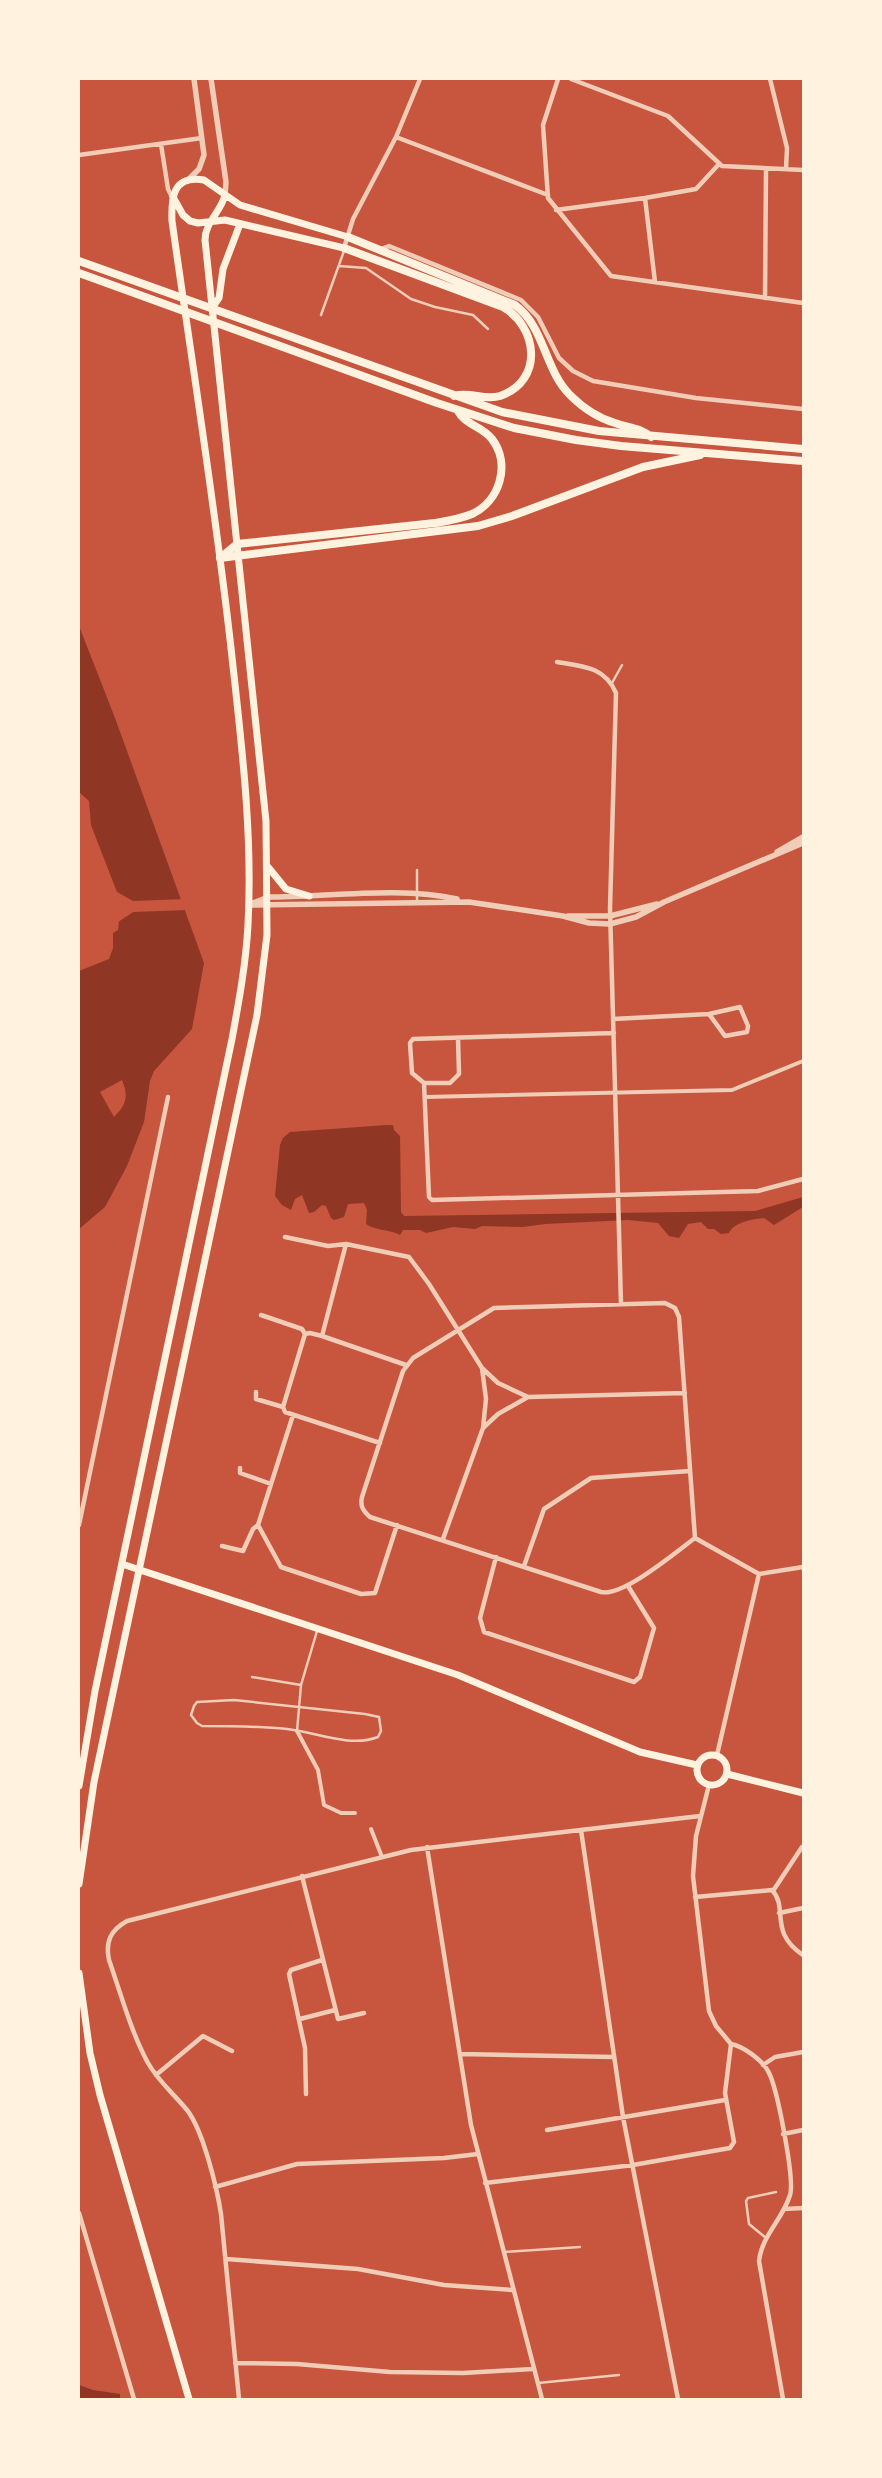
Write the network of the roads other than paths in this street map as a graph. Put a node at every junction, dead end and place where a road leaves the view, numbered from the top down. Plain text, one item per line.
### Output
1 (194, 79) edge
2 (211, 79) edge
3 (420, 79) edge
4 (558, 79) edge
5 (571, 79) edge
6 (770, 79) edge
7 (396, 137) junction
8 (202, 138) junction
9 (161, 144) junction
10 (79, 156) edge
11 (719, 164) junction
12 (766, 169) junction
13 (786, 169) junction
14 (803, 170) edge
15 (187, 180) junction
16 (225, 195) junction
17 (548, 195) junction
18 (172, 197) junction
19 (645, 198) junction
20 (556, 210) junction
21 (212, 220) junction
22 (240, 224) junction
23 (348, 237) junction
24 (344, 248) junction
25 (379, 250) junction
26 (79, 261) edge
27 (339, 266) junction
28 (79, 273) edge
29 (656, 282) junction
30 (765, 298) junction
31 (803, 303) edge
32 (212, 308) junction
33 (321, 315) dead end
34 (488, 329) dead end
35 (454, 396) junction
36 (803, 409) edge
37 (458, 410) junction
38 (651, 437) junction
39 (803, 449) edge
40 (703, 454) junction
41 (803, 461) edge
42 (237, 544) junction
43 (238, 556) junction
44 (220, 558) junction
45 (557, 662) dead end
46 (622, 665) dead end
47 (612, 683) junction
48 (803, 837) edge
49 (803, 843) edge
50 (769, 857) junction
51 (268, 867) junction
52 (417, 870) dead end
53 (309, 896) junction
54 (417, 898) junction
55 (268, 901) junction
56 (664, 902) junction
57 (249, 905) junction
58 (563, 916) junction
59 (610, 916) junction
60 (610, 924) junction
61 (709, 1014) junction
62 (614, 1019) junction
63 (614, 1033) junction
64 (458, 1038) junction
65 (803, 1061) edge
66 (424, 1084) junction
67 (616, 1092) junction
68 (168, 1097) dead end
69 (425, 1097) junction
70 (803, 1179) edge
71 (619, 1196) junction
72 (285, 1237) dead end
73 (346, 1244) junction
74 (621, 1304) junction
75 (261, 1315) dead end
76 (459, 1329) junction
77 (305, 1334) junction
78 (322, 1336) junction
79 (406, 1365) junction
80 (482, 1368) junction
81 (256, 1392) dead end
82 (685, 1392) junction
83 (528, 1397) junction
84 (283, 1408) junction
85 (293, 1415) junction
86 (483, 1428) junction
87 (380, 1443) junction
88 (240, 1468) dead end
89 (690, 1471) junction
90 (271, 1484) junction
91 (79, 1525) edge
92 (258, 1525) junction
93 (396, 1525) junction
94 (696, 1538) junction
95 (443, 1539) junction
96 (222, 1546) dead end
97 (496, 1557) junction
98 (122, 1564) junction
99 (524, 1566) junction
100 (803, 1567) edge
101 (139, 1569) junction
102 (759, 1574) junction
103 (628, 1586) junction
104 (318, 1627) junction
105 (252, 1676) dead end
106 (301, 1685) junction
107 (298, 1706) junction
108 (296, 1732) junction
109 (716, 1755) junction
110 (697, 1764) junction
111 (727, 1774) junction
112 (709, 1785) junction
113 (79, 1786) edge
114 (803, 1793) edge
115 (355, 1813) dead end
116 (700, 1816) junction
117 (371, 1829) dead end
118 (581, 1830) junction
119 (428, 1847) junction
120 (802, 1847) edge
121 (382, 1857) junction
122 (302, 1876) junction
123 (79, 1884) edge
124 (773, 1891) junction
125 (694, 1897) junction
126 (803, 1908) edge
127 (779, 1913) junction
128 (803, 1955) edge
129 (322, 1960) junction
130 (79, 1973) edge
131 (335, 2010) junction
132 (364, 2013) dead end
133 (300, 2020) junction
134 (731, 2044) junction
135 (232, 2051) dead end
136 (803, 2052) edge
137 (461, 2054) junction
138 (614, 2057) junction
139 (763, 2065) junction
140 (156, 2075) junction
141 (306, 2094) dead end
142 (726, 2100) junction
143 (623, 2118) junction
144 (547, 2130) dead end
145 (803, 2130) edge
146 (783, 2134) junction
147 (478, 2154) junction
148 (633, 2166) junction
149 (485, 2182) junction
150 (216, 2186) junction
151 (776, 2192) dead end
152 (803, 2208) edge
153 (784, 2209) junction
154 (79, 2213) edge
155 (766, 2238) junction
156 (580, 2247) dead end
157 (503, 2252) junction
158 (226, 2259) junction
159 (512, 2290) junction
160 (235, 2363) junction
161 (532, 2368) junction
162 (619, 2375) dead end
163 (536, 2384) junction
164 (134, 2399) edge
165 (189, 2399) edge
166 (239, 2399) edge
167 (542, 2399) edge
168 (678, 2399) edge
169 (783, 2399) edge

1 - 8 street
2 - 16 street
3 - 7 street
4 - 17 street
5 - 11 street
6 - 13 street
7 - 17 street
7 - 23 street
8 - 9 street
8 - 15 street
9 - 10 street
9 - 18 street
11 - 12 street
11 - 19 street
12 - 13 street
12 - 30 street
13 - 14 street
15 - 16 main road
15 - 18 main road
16 - 21 main road
16 - 23 main road
17 - 20 street
18 - 21 main road
18 - 44 main road
19 - 20 street
19 - 29 street
20 - 29 street
21 - 22 main road
21 - 32 main road
22 - 24 main road
22 - 32 main road
23 - 24 street
23 - 25 main road
24 - 27 lane
24 - 35 main road
25 - 36 street
25 - 38 main road
26 - 35 main road
27 - 33 lane
27 - 34 lane
28 - 37 main road
29 - 30 street
30 - 31 street
32 - 42 main road
35 - 38 main road
37 - 40 main road
37 - 42 main road
38 - 39 main road
40 - 41 main road
40 - 43 main road
42 - 43 main road
42 - 44 main road
43 - 44 main road
43 - 51 main road
44 - 57 main road
45 - 47 street
46 - 47 lane
47 - 59 street
48 - 50 street
49 - 50 street
50 - 56 street
51 - 53 main road
51 - 55 main road
52 - 54 lane
53 - 54 street
53 - 55 street
54 - 55 street
54 - 58 street
55 - 57 street
55 - 101 main road
56 - 59 street
56 - 60 street
57 - 98 main road
58 - 59 street
58 - 60 street
59 - 60 street
60 - 62 street
61 - 61 street
61 - 62 street
62 - 63 street
63 - 64 street
63 - 67 street
64 - 66 street
64 - 66 street
65 - 67 street
66 - 69 street
67 - 69 street
67 - 71 street
68 - 91 street
69 - 71 street
70 - 71 street
71 - 74 street
72 - 73 street
73 - 76 street
73 - 78 street
74 - 76 street
74 - 82 street
75 - 77 street
76 - 79 street
76 - 80 street
77 - 78 street
77 - 84 street
78 - 79 street
79 - 87 street
80 - 83 street
80 - 86 street
81 - 84 street
82 - 83 street
82 - 89 street
83 - 86 street
84 - 85 street
85 - 87 street
85 - 90 street
86 - 95 street
87 - 93 street
88 - 90 street
89 - 94 street
89 - 99 street
90 - 92 street
92 - 93 street
92 - 96 street
93 - 95 street
94 - 102 street
94 - 103 street
95 - 97 street
97 - 99 street
97 - 103 street
98 - 101 main road
98 - 113 main road
99 - 103 street
100 - 102 street
101 - 104 main road
101 - 123 main road
102 - 109 street
104 - 106 lane
104 - 110 main road
105 - 106 lane
106 - 107 lane
107 - 108 lane
107 - 108 lane
107 - 108 lane
108 - 115 street
109 - 110 main road
109 - 111 main road
110 - 112 main road
111 - 112 main road
111 - 114 main road
112 - 116 street
116 - 118 street
116 - 125 street
117 - 121 street
118 - 119 street
118 - 138 street
119 - 121 street
119 - 137 street
120 - 124 street
121 - 122 street
122 - 129 street
122 - 140 street
124 - 125 street
124 - 127 street
125 - 134 street
126 - 127 street
127 - 128 street
129 - 131 street
129 - 133 street
130 - 165 main road
131 - 132 street
131 - 133 street
133 - 141 street
134 - 139 street
134 - 142 street
135 - 140 street
136 - 139 street
137 - 138 street
137 - 147 street
138 - 143 street
139 - 146 street
140 - 150 street
142 - 143 street
142 - 148 street
143 - 144 street
143 - 148 street
145 - 146 street
146 - 153 street
147 - 149 street
147 - 150 street
148 - 149 street
148 - 168 street
149 - 157 street
150 - 158 street
151 - 155 lane
152 - 153 street
153 - 155 street
154 - 164 street
155 - 169 street
156 - 157 lane
157 - 159 street
158 - 159 street
158 - 160 street
159 - 161 street
160 - 161 street
160 - 166 street
161 - 163 street
162 - 163 lane
163 - 167 street

